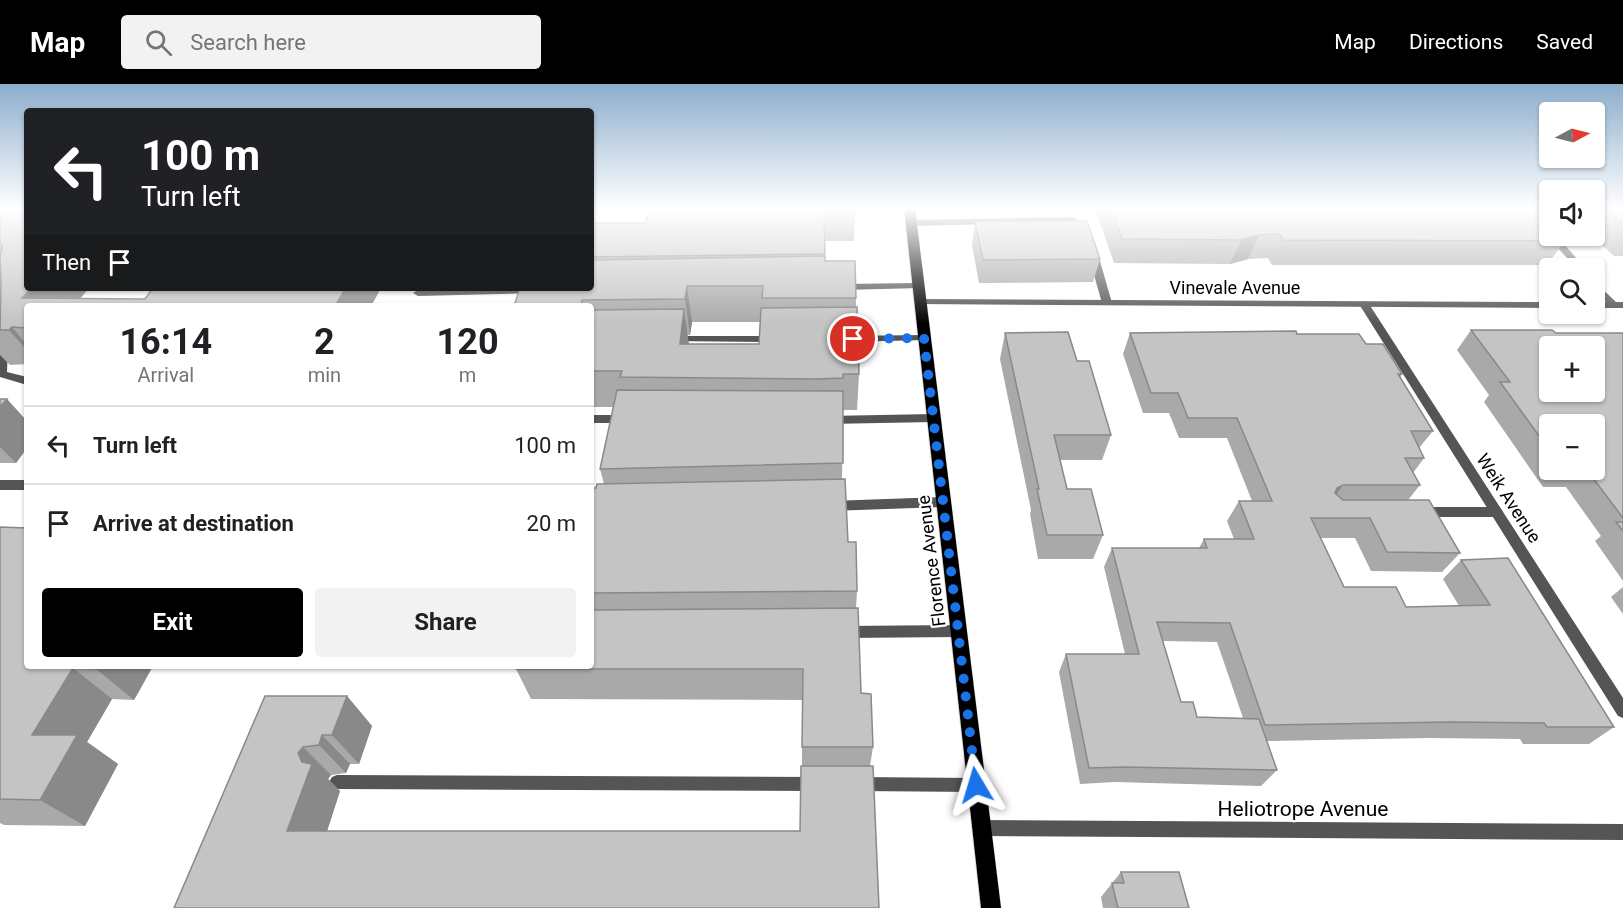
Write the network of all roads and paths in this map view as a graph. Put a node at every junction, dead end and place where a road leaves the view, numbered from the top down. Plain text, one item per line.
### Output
1 (913, 246) edge
2 (1089, 246) edge
3 (1562, 246) edge
4 (1572, 258) edge
5 (835, 288) edge
6 (499, 291) edge
7 (418, 293) dead end
8 (919, 294) junction
9 (1605, 294) edge
10 (1107, 303) junction
11 (1364, 304) junction
12 (1539, 305) edge
13 (1618, 305) edge
14 (924, 338) junction
15 (662, 339) edge
16 (781, 339) edge
17 (829, 339) edge
18 (0, 345) edge
19 (24, 380) edge
20 (594, 418) edge
21 (933, 418) junction
22 (639, 419) edge
23 (816, 421) edge
24 (0, 485) edge
25 (24, 485) edge
26 (943, 502) junction
27 (814, 507) edge
28 (1413, 512) edge
29 (1497, 512) junction
30 (959, 631) junction
31 (824, 632) edge
32 (1623, 711) edge
33 (338, 782) dead end
34 (976, 785) junction
35 (982, 828) junction
36 (1623, 832) edge
37 (991, 908) edge

1 - 8 main road, Florence Avenue
2 - 10 street
3 - 4 street
5 - 8 street, Vinevale Avenue
6 - 7 street
8 - 10 street, Vinevale Avenue
8 - 14 main road, Florence Avenue
9 - 13 street
10 - 11 street, Vinevale Avenue
11 - 12 street, Vinevale Avenue
11 - 29 street, Weik Avenue
14 - 17 street
14 - 21 main road, Florence Avenue
15 - 16 street
18 - 19 street
20 - 22 street
21 - 23 street
21 - 26 main road, Florence Avenue
24 - 25 street
26 - 27 street
26 - 30 main road, Florence Avenue
28 - 29 street
29 - 32 street, Weik Avenue
30 - 31 street
30 - 34 main road, Florence Avenue
33 - 34 street
34 - 35 main road, Florence Avenue
35 - 36 street, Heliotrope Avenue
35 - 37 main road, Florence Avenue

